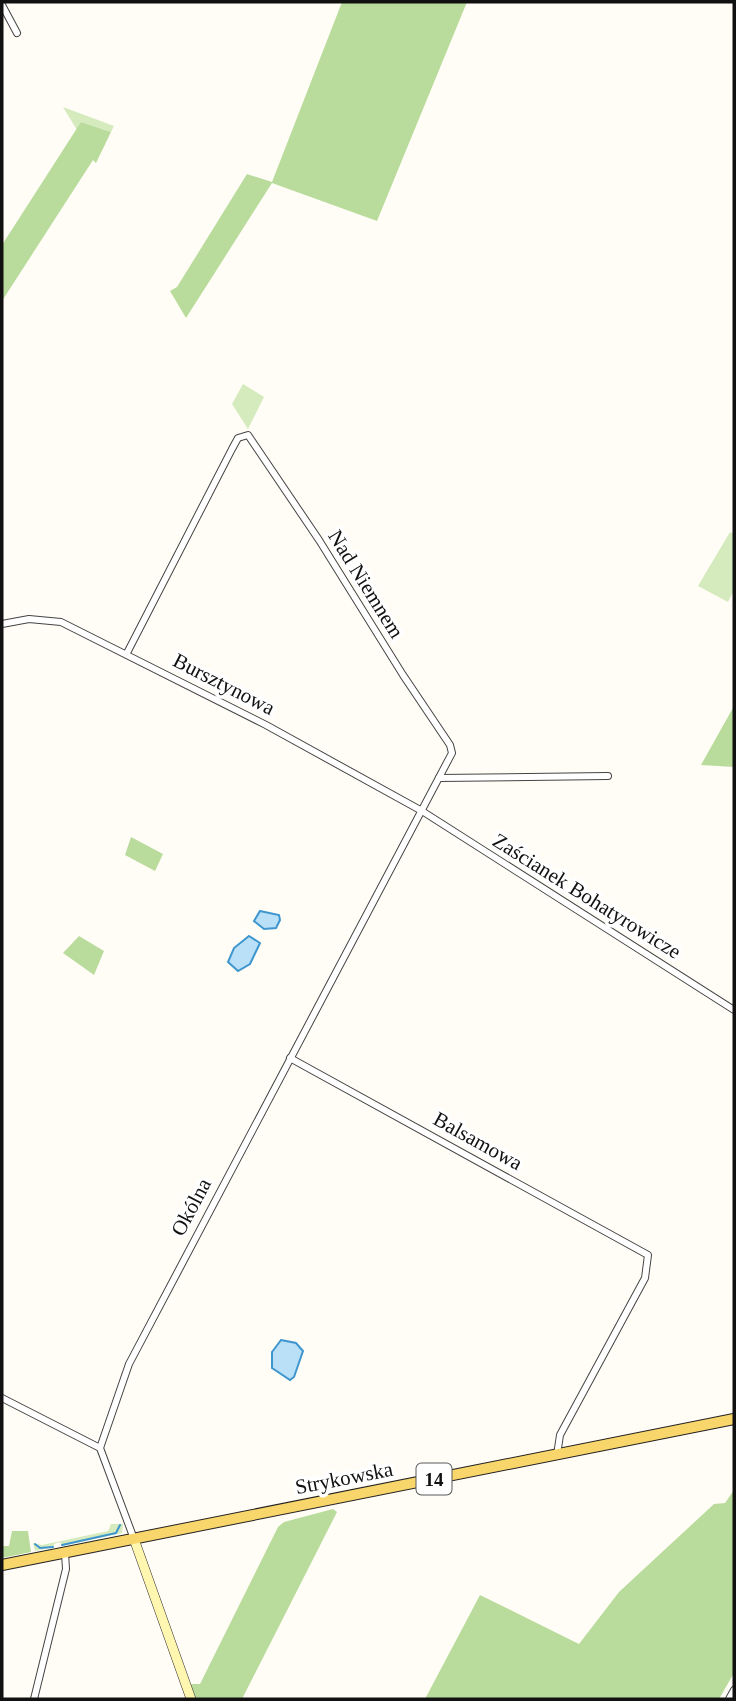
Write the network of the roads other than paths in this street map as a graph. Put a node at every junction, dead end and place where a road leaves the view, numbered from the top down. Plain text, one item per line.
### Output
1 (2, 5) edge
2 (17, 33) dead end
3 (2, 624) edge
4 (127, 653) junction
5 (452, 753) joint
6 (608, 776) dead end
7 (439, 778) junction
8 (422, 810) junction
9 (734, 1010) edge
10 (290, 1058) junction
11 (2, 1398) edge
12 (734, 1419) edge
13 (100, 1447) junction
14 (557, 1455) junction
15 (134, 1539) junction
16 (65, 1553) junction
17 (2, 1565) edge
18 (734, 1690) edge
19 (34, 1699) edge
20 (191, 1699) edge
21 (729, 1699) edge

1 - 2 street
3 - 4 street, Bursztynowa
4 - 5 street, Nad Niemnem
4 - 8 street, Bursztynowa
5 - 7 street, Okólna
6 - 7 street
7 - 8 street, Okólna
8 - 9 street, Zaścianek Bohatyrowicze
8 - 10 street, Okólna
10 - 13 street, Okólna
10 - 14 street, Balsamowa
11 - 13 street
12 - 14 main road, Strykowska / 14
13 - 15 street
14 - 15 main road, Strykowska / 14
15 - 16 main road, Strykowska / 14
15 - 20 street
16 - 17 main road, Strykowska / 14
16 - 19 street
18 - 21 street

